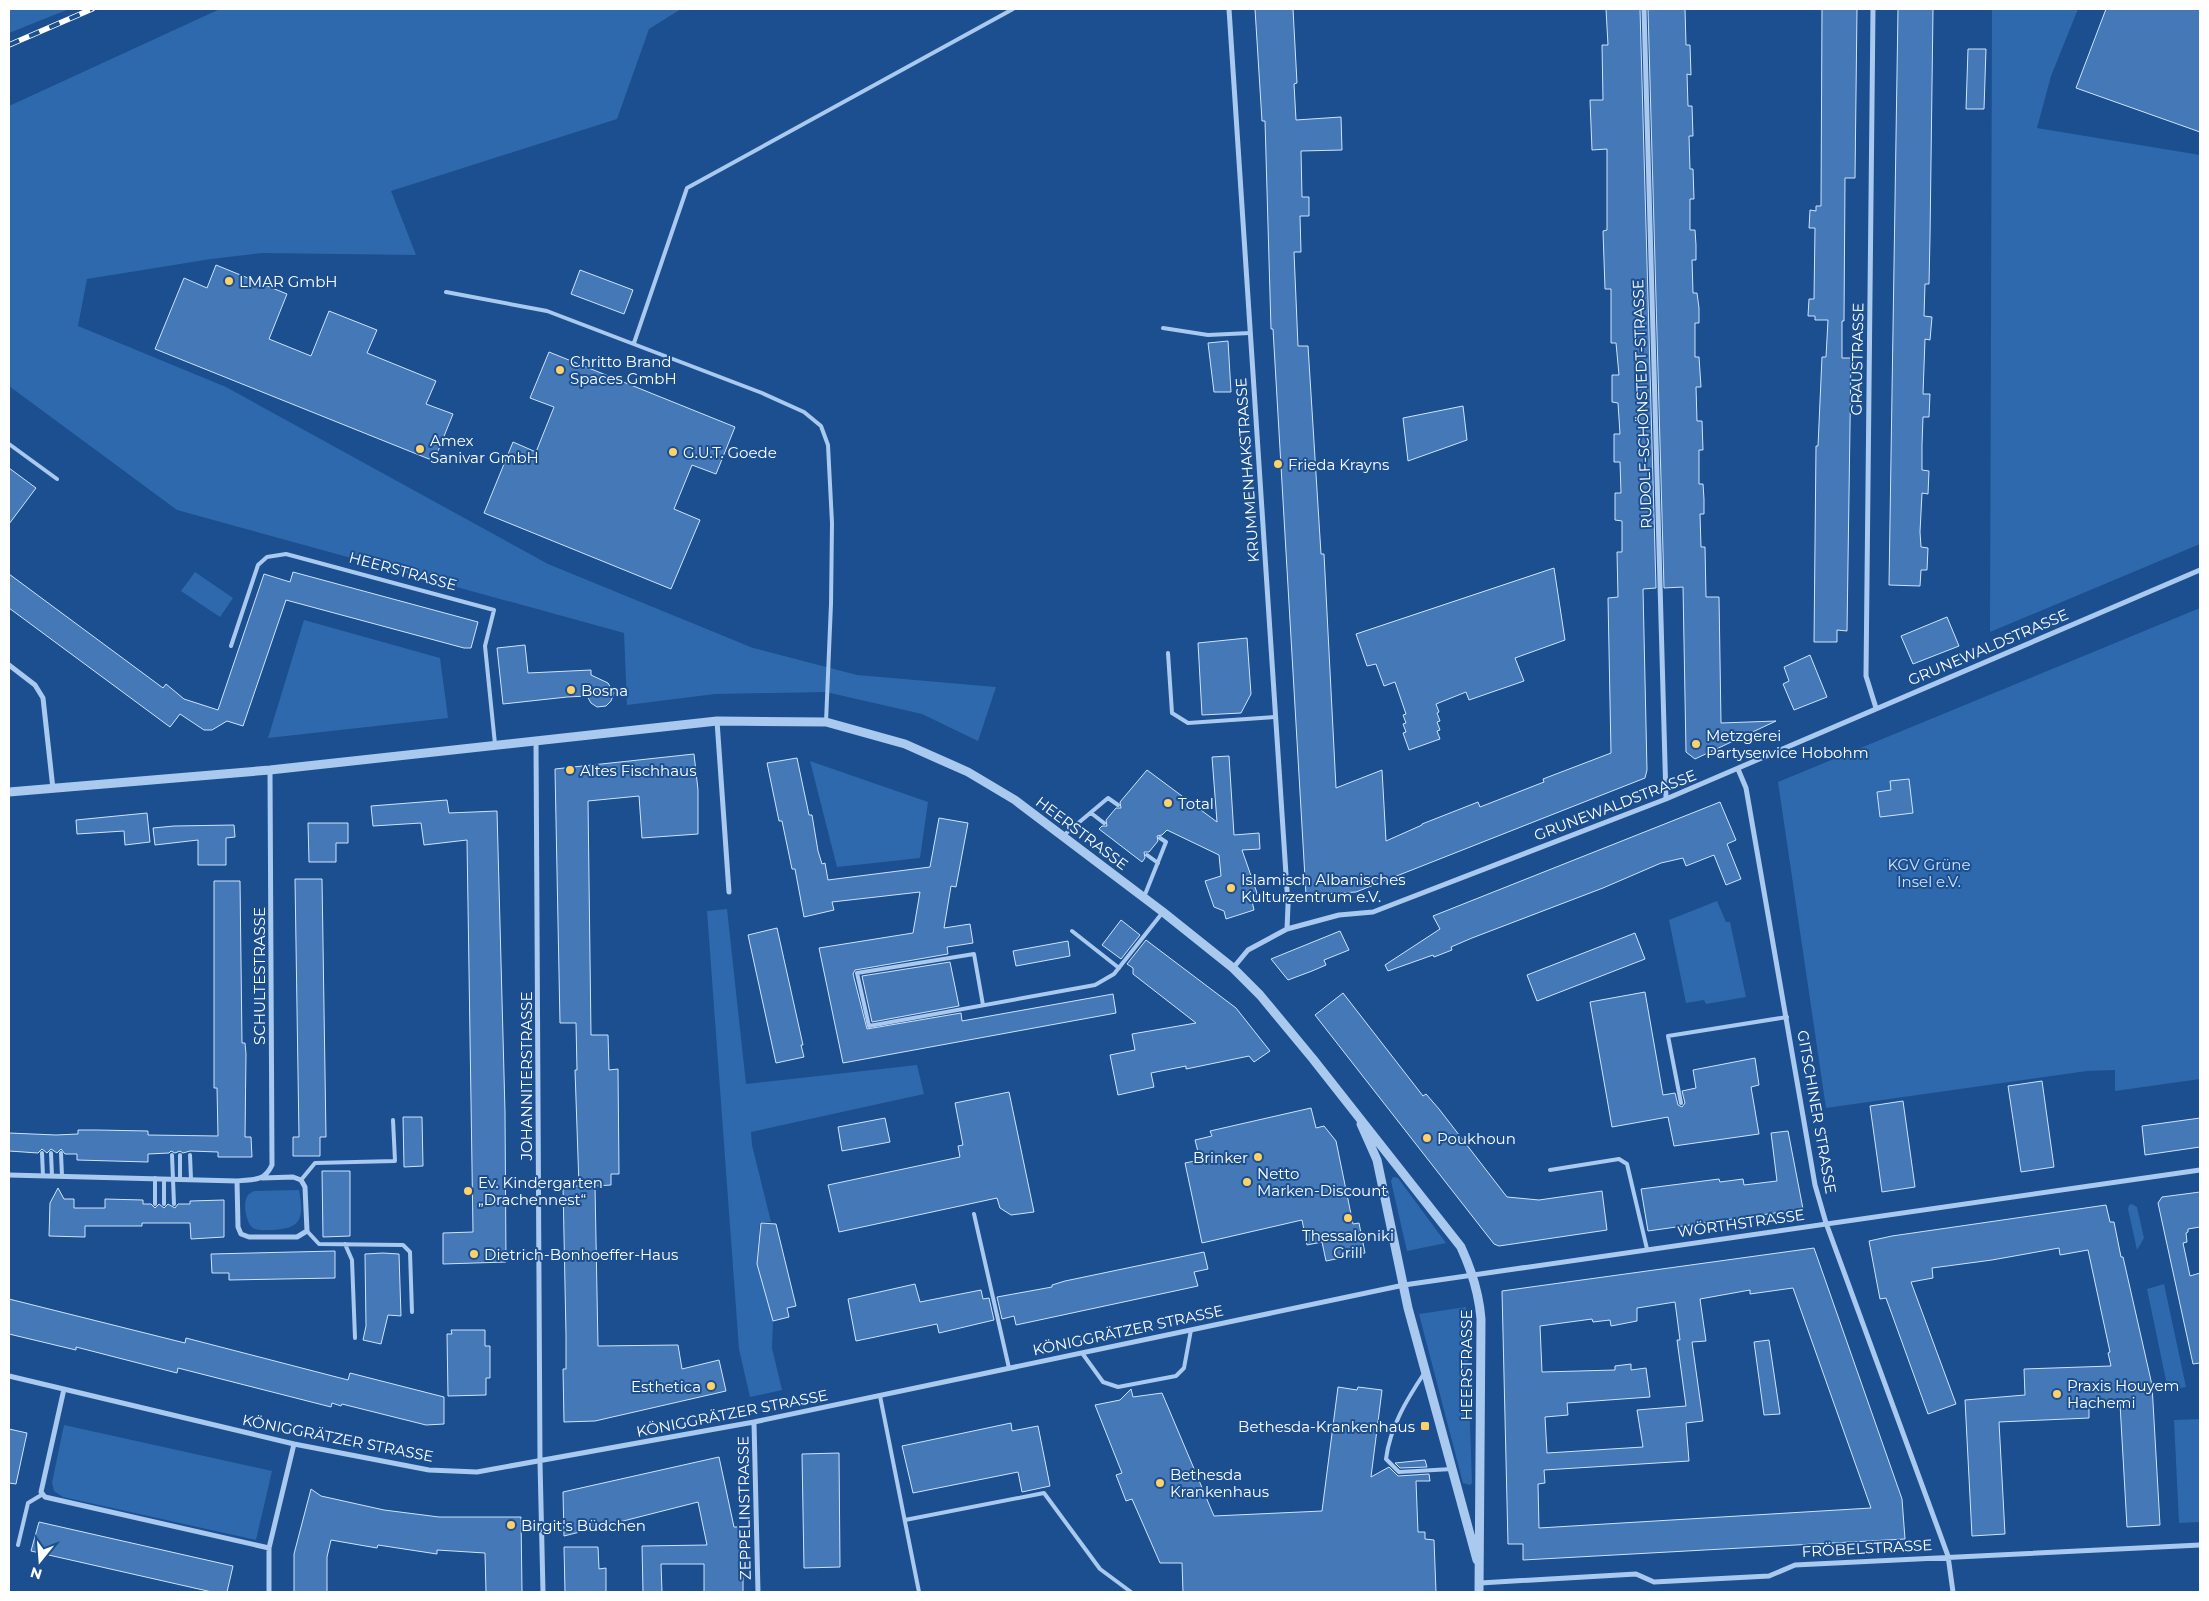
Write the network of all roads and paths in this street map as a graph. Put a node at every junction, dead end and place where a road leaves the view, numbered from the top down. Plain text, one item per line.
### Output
1 (1013, 9) edge
2 (1229, 9) edge
3 (1644, 9) edge
4 (1873, 9) edge
5 (446, 292) dead end
6 (1163, 328) dead end
7 (1250, 333) junction
8 (634, 343) junction
9 (9, 444) edge
10 (57, 479) dead end
11 (2200, 570) edge
12 (231, 646) dead end
13 (1168, 653) dead end
14 (9, 665) edge
15 (1876, 708) junction
16 (1275, 717) junction
17 (717, 721) junction
18 (826, 722) junction
19 (536, 740) junction
20 (495, 744) junction
21 (1738, 769) junction
22 (270, 770) junction
23 (53, 789) junction
24 (9, 792) edge
25 (1666, 799) junction
26 (1118, 805) dead end
27 (1090, 813) junction
28 (1104, 823) dead end
29 (1064, 836) junction
30 (1160, 838) dead end
31 (1147, 855) dead end
32 (1158, 863) junction
33 (729, 892) dead end
34 (1144, 897) junction
35 (1163, 912) junction
36 (1287, 930) junction
37 (1072, 931) dead end
38 (1119, 968) junction
39 (1233, 968) junction
40 (983, 1005) junction
41 (1787, 1017) junction
42 (1681, 1103) dead end
43 (1354, 1110) junction
44 (393, 1120) dead end
45 (42, 1153) dead end
46 (51, 1153) dead end
47 (61, 1154) dead end
48 (172, 1155) dead end
49 (180, 1155) dead end
50 (190, 1155) dead end
51 (1550, 1170) dead end
52 (2200, 1170) edge
53 (9, 1175) edge
54 (43, 1176) junction
55 (52, 1176) junction
56 (62, 1176) junction
57 (155, 1178) junction
58 (262, 1178) junction
59 (164, 1179) junction
60 (177, 1179) junction
61 (191, 1180) junction
62 (301, 1180) junction
63 (237, 1181) junction
64 (155, 1204) dead end
65 (164, 1204) dead end
66 (174, 1204) dead end
67 (974, 1214) dead end
68 (1826, 1223) junction
69 (306, 1231) junction
70 (345, 1244) junction
71 (1646, 1249) junction
72 (1473, 1274) junction
73 (1404, 1285) junction
74 (412, 1312) dead end
75 (1191, 1330) junction
76 (355, 1338) dead end
77 (1082, 1353) junction
78 (1009, 1368) junction
79 (1425, 1372) junction
80 (9, 1376) edge
81 (64, 1389) junction
82 (880, 1396) junction
83 (754, 1422) junction
84 (294, 1444) junction
85 (540, 1462) junction
86 (1452, 1469) junction
87 (43, 1494) junction
88 (905, 1520) junction
89 (2200, 1544) edge
90 (18, 1545) dead end
91 (269, 1548) junction
92 (1948, 1556) junction
93 (1480, 1571) junction
94 (1480, 1588) edge
95 (270, 1592) edge
96 (543, 1592) edge
97 (758, 1592) edge
98 (920, 1592) edge
99 (1131, 1592) edge
100 (1953, 1592) edge

1 - 8 lane
2 - 7 street, KRUMMENHAKSTRASSE
3 - 25 street, RUDOLF-SCHÖNSTEDT-STRASSE
4 - 15 street, GRAUSTRASSE
5 - 8 lane
6 - 7 lane
7 - 16 street, KRUMMENHAKSTRASSE
8 - 18 lane
9 - 10 lane
11 - 15 street, GRUNEWALDSTRASSE
12 - 20 lane, HEERSTRASSE
13 - 16 lane
14 - 23 street
15 - 21 street, GRUNEWALDSTRASSE
16 - 36 street, KRUMMENHAKSTRASSE
17 - 18 street, HEERSTRASSE
17 - 19 street, HEERSTRASSE
17 - 33 street
18 - 29 street, HEERSTRASSE
19 - 20 street, HEERSTRASSE
19 - 85 street, JOHANNITERSTRASSE
20 - 22 street, HEERSTRASSE
21 - 25 street, GRUNEWALDSTRASSE
21 - 41 street, GITSCHINER STRASSE
22 - 23 street, HEERSTRASSE
22 - 58 street, SCHULTESTRASSE
23 - 24 street, HEERSTRASSE
25 - 36 street, GRUNEWALDSTRASSE
26 - 27 lane
27 - 28 lane
27 - 29 lane
29 - 34 street, HEERSTRASSE
30 - 32 lane
31 - 32 lane
32 - 34 lane
34 - 35 street, HEERSTRASSE
35 - 38 lane
35 - 39 street, HEERSTRASSE
36 - 39 street, GRUNEWALDSTRASSE
37 - 38 lane
38 - 40 lane
39 - 43 street, HEERSTRASSE
40 - 40 lane
41 - 42 lane
41 - 68 street, GITSCHINER STRASSE
43 - 72 street, HEERSTRASSE
43 - 73 street, HEERSTRASSE
44 - 62 lane
45 - 54 lane
46 - 55 lane
47 - 56 lane
48 - 60 lane
49 - 60 lane
50 - 61 lane
51 - 71 lane
52 - 68 street, WÖRTHSTRASSE
53 - 54 street
54 - 55 street
55 - 56 street
56 - 57 street
57 - 59 street
57 - 64 lane
58 - 62 street
58 - 63 street
59 - 60 street
59 - 65 lane
60 - 61 street
60 - 66 lane
61 - 63 street
62 - 69 street
63 - 69 street
67 - 78 lane
68 - 71 street, WÖRTHSTRASSE
68 - 92 street, GITSCHINER STRASSE
69 - 70 lane
70 - 74 lane
70 - 76 lane
71 - 72 street, WÖRTHSTRASSE
72 - 73 street, WÖRTHSTRASSE
72 - 93 street, HEERSTRASSE
73 - 75 street, KÖNIGGRÄTZER STRASSE
73 - 79 street, HEERSTRASSE
75 - 77 street, KÖNIGGRÄTZER STRASSE
75 - 77 lane
77 - 78 street, KÖNIGGRÄTZER STRASSE
78 - 82 street, KÖNIGGRÄTZER STRASSE
79 - 86 street, HEERSTRASSE
79 - 86 lane
80 - 81 street, KÖNIGGRÄTZER STRASSE
81 - 84 street, KÖNIGGRÄTZER STRASSE
81 - 87 street
82 - 83 street, KÖNIGGRÄTZER STRASSE
82 - 88 lane
83 - 85 street, KÖNIGGRÄTZER STRASSE
83 - 97 street, ZEPPELINSTRASSE
84 - 85 street, KÖNIGGRÄTZER STRASSE
84 - 91 street
85 - 96 street, JOHANNITERSTRASSE
86 - 93 street, HEERSTRASSE
87 - 90 lane
87 - 91 street
88 - 98 lane
88 - 99 lane
89 - 92 street, FRÖBELSTRASSE
91 - 95 street
92 - 94 street, FRÖBELSTRASSE
92 - 100 street, GITSCHINER STRASSE
93 - 94 street, HEERSTRASSE

